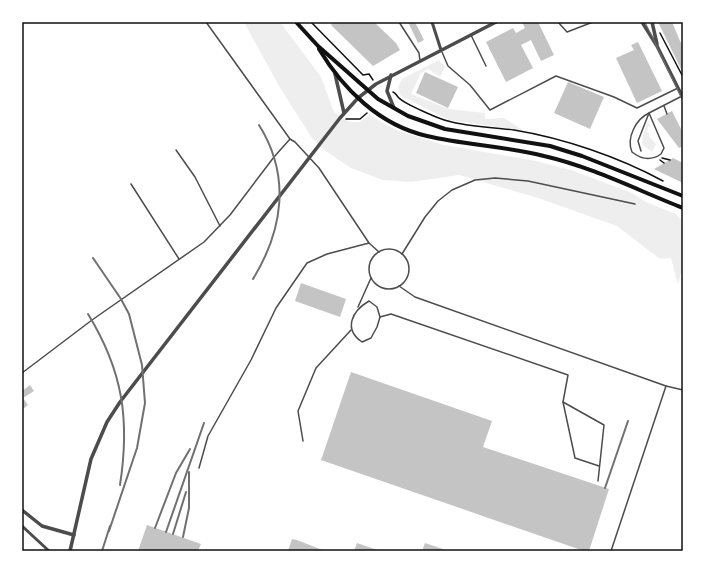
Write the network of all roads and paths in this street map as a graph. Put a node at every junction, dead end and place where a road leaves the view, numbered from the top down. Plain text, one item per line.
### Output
1 (206, 22) edge
2 (296, 22) edge
3 (311, 22) edge
4 (399, 22) edge
5 (432, 22) edge
6 (496, 22) edge
7 (558, 22) edge
8 (593, 22) edge
9 (642, 22) edge
10 (652, 23) edge
11 (471, 35) junction
12 (318, 46) junction
13 (657, 46) junction
14 (441, 50) junction
15 (420, 60) junction
16 (486, 66) dead end
17 (335, 74) junction
18 (391, 75) junction
19 (683, 77) edge
20 (376, 84) junction
21 (678, 88) junction
22 (367, 90) junction
23 (683, 97) edge
24 (358, 98) junction
25 (663, 106) junction
26 (396, 110) junction
27 (344, 113) junction
28 (649, 113) junction
29 (667, 114) dead end
30 (290, 139) junction
31 (176, 150) dead end
32 (641, 151) dead end
33 (131, 184) dead end
34 (683, 196) edge
35 (635, 204) dead end
36 (682, 207) edge
37 (683, 212) edge
38 (220, 226) junction
39 (369, 243) junction
40 (379, 252) junction
41 (402, 254) junction
42 (179, 259) junction
43 (371, 278) junction
44 (399, 286) junction
45 (358, 307) junction
46 (380, 317) junction
47 (351, 330) junction
48 (22, 373) edge
49 (666, 386) junction
50 (683, 390) edge
51 (563, 402) junction
52 (303, 441) dead end
53 (599, 466) junction
54 (199, 468) dead end
55 (598, 482) dead end
56 (22, 510) edge
57 (22, 526) edge
58 (74, 535) junction
59 (49, 551) edge
60 (70, 551) edge
61 (610, 551) edge

1 - 30 lane
2 - 12 main road
3 - 20 path
4 - 15 lane
5 - 14 street
6 - 11 street
7 - 8 lane
9 - 13 street
10 - 13 street
10 - 19 path
11 - 14 street
11 - 16 lane
12 - 17 main road
12 - 22 main road
13 - 21 street
14 - 15 street
14 - 21 lane
15 - 18 street
17 - 24 main road
17 - 27 street
18 - 20 street
18 - 26 street
20 - 22 street
21 - 23 street
22 - 24 street
22 - 26 main road
23 - 25 lane
24 - 27 street
24 - 36 main road
25 - 28 lane
25 - 29 lane
26 - 34 main road
27 - 58 street
28 - 28 lane
28 - 32 lane
30 - 38 lane
30 - 39 lane
31 - 38 lane
33 - 42 lane
35 - 41 lane
36 - 37 street
38 - 42 lane
39 - 40 lane
39 - 54 lane
40 - 41 lane
40 - 43 lane
41 - 44 lane
42 - 48 lane
43 - 44 lane
43 - 45 lane
44 - 49 lane
45 - 46 lane
45 - 47 lane
46 - 47 lane
46 - 51 lane
47 - 52 lane
49 - 50 lane
49 - 61 lane
51 - 53 lane
51 - 53 lane
53 - 55 lane
56 - 58 street
57 - 59 street
58 - 60 street

